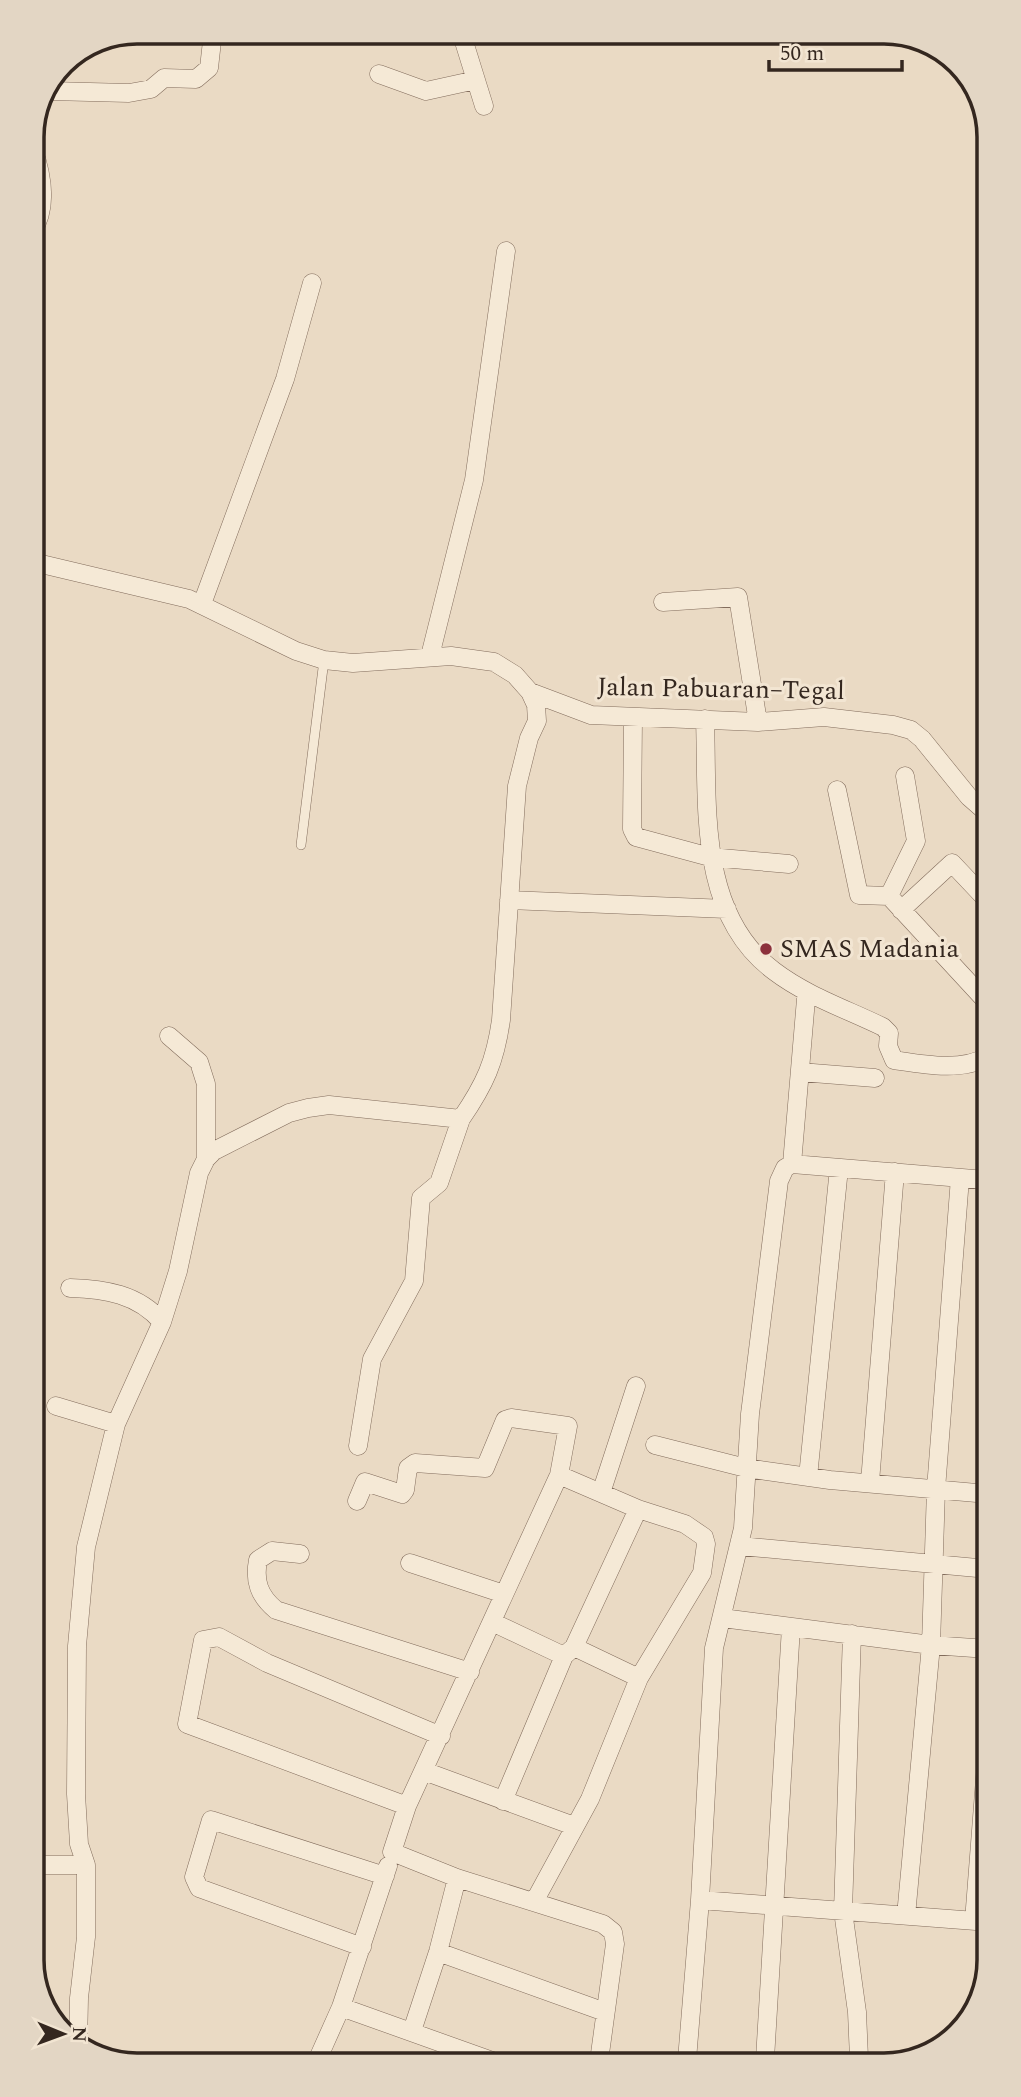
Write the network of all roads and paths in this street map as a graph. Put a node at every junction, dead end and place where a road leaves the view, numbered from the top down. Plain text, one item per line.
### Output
1 (212, 44) edge
2 (465, 44) edge
3 (379, 74) dead end
4 (476, 80) junction
5 (56, 91) edge
6 (484, 106) dead end
7 (506, 251) dead end
8 (312, 283) dead end
9 (44, 564) edge
10 (663, 602) dead end
11 (202, 604) junction
12 (430, 656) junction
13 (324, 660) junction
14 (530, 692) junction
15 (633, 718) junction
16 (705, 719) junction
17 (758, 722) junction
18 (905, 776) dead end
19 (837, 790) dead end
20 (977, 802) edge
21 (301, 845) dead end
22 (710, 857) junction
23 (789, 864) dead end
24 (977, 890) edge
25 (889, 896) junction
26 (509, 900) junction
27 (727, 909) junction
28 (901, 910) junction
29 (977, 991) edge
30 (806, 999) dead end
31 (169, 1036) dead end
32 (977, 1062) edge
33 (800, 1072) junction
34 (875, 1078) dead end
35 (461, 1119) junction
36 (206, 1158) junction
37 (792, 1164) junction
38 (839, 1168) junction
39 (895, 1172) junction
40 (960, 1178) junction
41 (977, 1179) edge
42 (70, 1288) dead end
43 (162, 1322) junction
44 (636, 1386) dead end
45 (56, 1406) dead end
46 (116, 1424) junction
47 (655, 1445) dead end
48 (358, 1446) dead end
49 (746, 1468) junction
50 (559, 1475) junction
51 (808, 1477) junction
52 (870, 1482) junction
53 (936, 1489) junction
54 (601, 1493) junction
55 (977, 1493) edge
56 (357, 1501) dead end
57 (638, 1510) junction
58 (740, 1546) junction
59 (300, 1554) dead end
60 (410, 1563) dead end
61 (932, 1564) junction
62 (977, 1568) edge
63 (504, 1594) junction
64 (722, 1618) junction
65 (492, 1622) junction
66 (791, 1627) junction
67 (852, 1634) junction
68 (931, 1644) junction
69 (977, 1647) edge
70 (569, 1651) junction
71 (470, 1672) junction
72 (639, 1678) junction
73 (441, 1736) junction
74 (424, 1771) junction
75 (503, 1801) junction
76 (407, 1806) junction
77 (574, 1826) junction
78 (392, 1852) junction
79 (44, 1865) edge
80 (86, 1865) junction
81 (385, 1876) junction
82 (457, 1878) junction
83 (701, 1900) junction
84 (534, 1902) junction
85 (776, 1906) junction
86 (844, 1911) junction
87 (906, 1916) junction
88 (977, 1921) edge
89 (362, 1947) junction
90 (438, 1952) junction
91 (79, 1999) edge
92 (341, 2007) junction
93 (605, 2012) junction
94 (412, 2031) junction
95 (320, 2053) edge
96 (471, 2053) edge
97 (600, 2053) edge
98 (688, 2053) edge
99 (765, 2053) edge
100 (859, 2053) edge

1 - 5 street
2 - 4 street
3 - 4 street
4 - 6 street
7 - 12 street
8 - 11 street
9 - 11 street, Jalan Pabuaran–Tegal
10 - 17 street
11 - 13 street, Jalan Pabuaran–Tegal
12 - 13 street, Jalan Pabuaran–Tegal
12 - 14 street, Jalan Pabuaran–Tegal
13 - 21 lane
14 - 15 street, Jalan Pabuaran–Tegal
14 - 26 street
15 - 16 street, Jalan Pabuaran–Tegal
15 - 22 street
16 - 17 street, Jalan Pabuaran–Tegal
16 - 22 street
17 - 20 street, Jalan Pabuaran–Tegal
18 - 25 street
19 - 25 street
22 - 23 street
22 - 27 street
24 - 28 street
25 - 28 street
26 - 27 street
26 - 35 street
27 - 32 street
28 - 29 street
30 - 33 street
31 - 36 street
33 - 34 street
33 - 37 street
35 - 36 street
35 - 48 street
36 - 43 street
37 - 38 street
37 - 49 street
38 - 39 street
38 - 51 street
39 - 40 street
39 - 52 street
40 - 41 street
40 - 53 street
42 - 43 street
43 - 46 street
44 - 54 street
45 - 46 street
46 - 80 street
47 - 49 street
49 - 51 street
49 - 58 street
50 - 54 street
50 - 56 street
50 - 63 street
51 - 52 street
52 - 53 street
53 - 55 street
53 - 61 street
54 - 57 street
57 - 70 street
57 - 72 street
58 - 61 street
58 - 64 street
59 - 71 street
60 - 63 street
61 - 62 street
61 - 68 street
63 - 65 street
64 - 66 street
64 - 83 street
65 - 70 street
65 - 71 street
66 - 67 street
66 - 85 street
67 - 68 street
67 - 86 street
68 - 69 street
68 - 87 street
70 - 72 street
70 - 75 street
71 - 73 street
72 - 77 street
73 - 74 street
73 - 76 street
74 - 75 street
74 - 76 street
75 - 77 street
76 - 78 street
77 - 84 street
78 - 81 street
78 - 82 street
79 - 80 street
80 - 91 street
81 - 89 street
81 - 89 street
82 - 84 street
82 - 90 street
83 - 85 street
83 - 98 street
84 - 93 street
85 - 86 street
85 - 99 street
86 - 87 street
86 - 100 street
87 - 88 street
89 - 92 street
90 - 93 street
90 - 94 street
92 - 94 street
92 - 95 street
93 - 97 street
94 - 96 street

